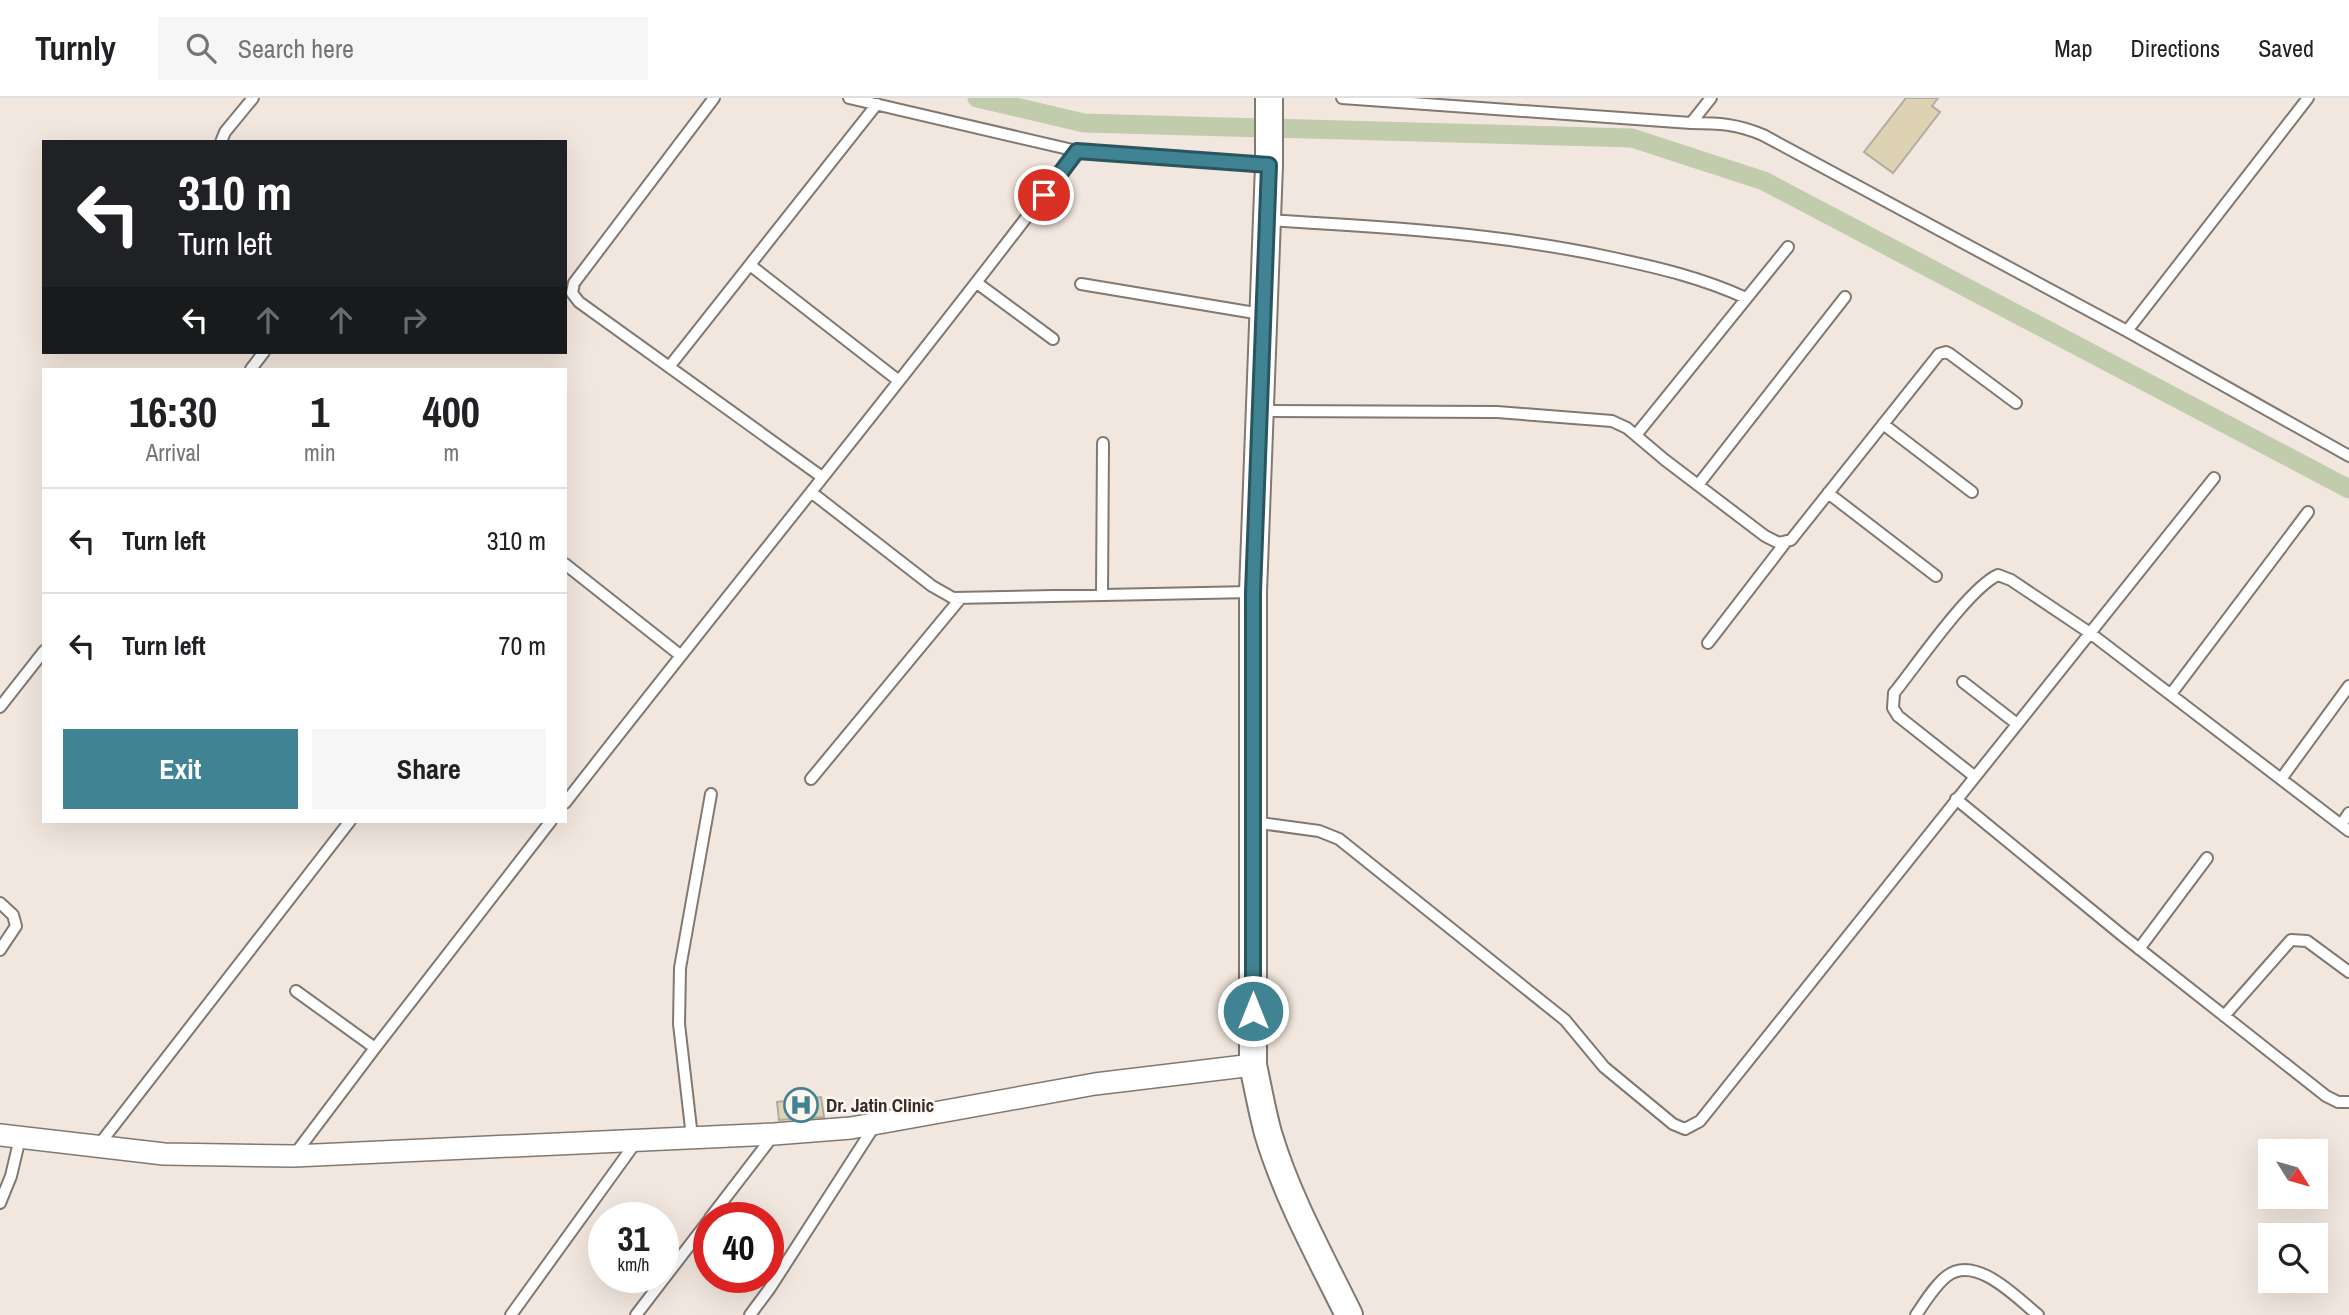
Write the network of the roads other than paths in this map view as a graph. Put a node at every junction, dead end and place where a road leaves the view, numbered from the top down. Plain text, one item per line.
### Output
1 (253, 98) edge
2 (714, 98) edge
3 (849, 98) edge
4 (1342, 98) edge
5 (1711, 98) edge
6 (2308, 98) edge
7 (877, 104) junction
8 (1269, 107) edge
9 (1691, 123) junction
10 (222, 140) edge
11 (1077, 151) junction
12 (1269, 159) junction
13 (1267, 220) junction
14 (1788, 247) dead end
15 (750, 265) junction
16 (977, 283) junction
17 (1081, 284) dead end
18 (1845, 296) dead end
19 (1746, 298) junction
20 (1264, 315) junction
21 (2127, 331) junction
22 (1053, 339) dead end
23 (262, 354) edge
24 (669, 367) junction
25 (252, 368) edge
26 (899, 381) junction
27 (2016, 403) dead end
28 (1260, 411) junction
29 (1883, 424) junction
30 (1636, 435) junction
31 (1103, 443) dead end
32 (2349, 456) edge
33 (822, 477) junction
34 (2214, 478) dead end
35 (1698, 485) junction
36 (811, 492) junction
37 (1972, 492) dead end
38 (1828, 493) junction
39 (2308, 512) dead end
40 (1785, 542) junction
41 (567, 566) edge
42 (1936, 576) dead end
43 (1253, 592) junction
44 (1102, 595) junction
45 (960, 599) junction
46 (2090, 633) junction
47 (1708, 643) dead end
48 (42, 654) edge
49 (680, 655) junction
50 (1963, 682) dead end
51 (2349, 686) edge
52 (2171, 694) junction
53 (0, 707) edge
54 (2017, 724) junction
55 (1974, 776) junction
56 (811, 779) dead end
57 (2281, 779) junction
58 (711, 794) dead end
59 (1956, 799) junction
60 (567, 800) edge
61 (2349, 813) edge
62 (1254, 822) junction
63 (348, 823) edge
64 (549, 823) edge
65 (2345, 828) edge
66 (2207, 858) dead end
67 (0, 903) edge
68 (2139, 949) junction
69 (0, 950) edge
70 (2349, 972) edge
71 (296, 990) dead end
72 (2224, 1016) junction
73 (375, 1048) junction
74 (1253, 1065) junction
75 (2349, 1102) edge
76 (876, 1123) junction
77 (775, 1134) junction
78 (10, 1137) edge
79 (692, 1137) junction
80 (638, 1139) junction
81 (96, 1148) junction
82 (294, 1156) junction
83 (722, 1202) edge
84 (0, 1203) edge
85 (693, 1240) edge
86 (511, 1315) edge
87 (636, 1315) edge
88 (751, 1315) edge
89 (1349, 1315) edge
90 (1916, 1315) edge
91 (2038, 1315) edge

1 - 10 lane
2 - 24 lane
3 - 7 lane
4 - 9 lane
5 - 9 lane
6 - 21 lane
7 - 11 lane
7 - 15 lane
8 - 12 street
9 - 21 lane
11 - 12 lane
11 - 16 lane
12 - 13 street
13 - 19 lane
13 - 20 street
14 - 19 lane
15 - 24 lane
15 - 26 lane
16 - 22 lane
16 - 26 lane
17 - 20 lane
18 - 35 lane
19 - 30 lane
20 - 28 street
21 - 32 lane
23 - 25 lane
24 - 33 lane
26 - 33 lane
27 - 29 lane
28 - 30 lane
28 - 43 street
29 - 37 lane
29 - 38 lane
30 - 35 lane
31 - 44 lane
33 - 36 lane
34 - 46 lane
35 - 40 lane
36 - 45 lane
36 - 49 lane
38 - 40 lane
38 - 42 lane
39 - 52 lane
40 - 47 lane
41 - 49 lane
43 - 44 lane
43 - 62 street
44 - 45 lane
45 - 56 lane
46 - 52 lane
46 - 54 lane
46 - 55 lane
48 - 53 lane
49 - 60 lane
50 - 54 lane
51 - 57 lane
52 - 57 lane
54 - 55 lane
55 - 59 lane
57 - 65 lane
58 - 79 lane
59 - 62 lane
59 - 68 lane
61 - 65 lane
62 - 74 street
63 - 81 lane
64 - 73 lane
66 - 68 lane
67 - 69 lane
68 - 72 lane
70 - 72 lane
71 - 73 lane
72 - 75 lane
73 - 82 lane
74 - 76 street
74 - 89 street
76 - 77 street
76 - 88 lane
77 - 79 street
77 - 83 lane
78 - 81 street
78 - 84 lane
79 - 80 street
80 - 82 street
80 - 86 lane
81 - 82 street
85 - 87 lane
90 - 91 lane

